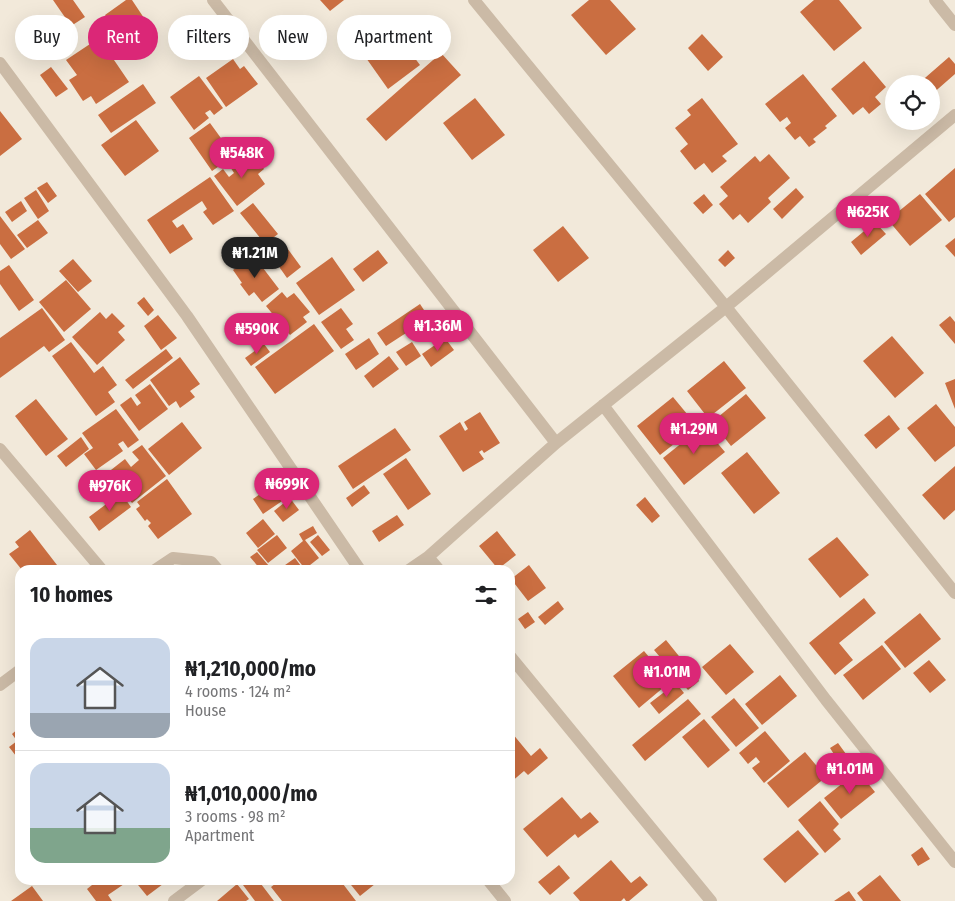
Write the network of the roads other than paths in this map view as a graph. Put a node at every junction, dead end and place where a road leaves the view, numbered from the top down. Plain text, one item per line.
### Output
1 (214, 0) edge
2 (474, 0) edge
3 (935, 0) edge
4 (955, 25) edge
5 (0, 63) edge
6 (955, 115) edge
7 (726, 307) junction
8 (602, 405) junction
9 (556, 443) junction
10 (0, 449) edge
11 (428, 557) junction
12 (98, 565) edge
13 (162, 565) edge
14 (214, 565) edge
15 (357, 565) edge
16 (416, 565) edge
17 (435, 565) edge
18 (955, 593) edge
19 (515, 662) edge
20 (15, 674) edge
21 (0, 685) edge
22 (955, 862) edge
23 (195, 885) edge
24 (492, 885) edge
25 (174, 901) edge
26 (505, 901) edge
27 (712, 901) edge

1 - 9 street
2 - 7 street
3 - 4 street
5 - 15 street
6 - 7 street
7 - 8 street
7 - 18 street
8 - 9 street
8 - 22 street
9 - 11 street
10 - 12 street
11 - 16 street
11 - 17 street
13 - 14 street
19 - 27 street
20 - 21 street
23 - 25 street
24 - 26 street

